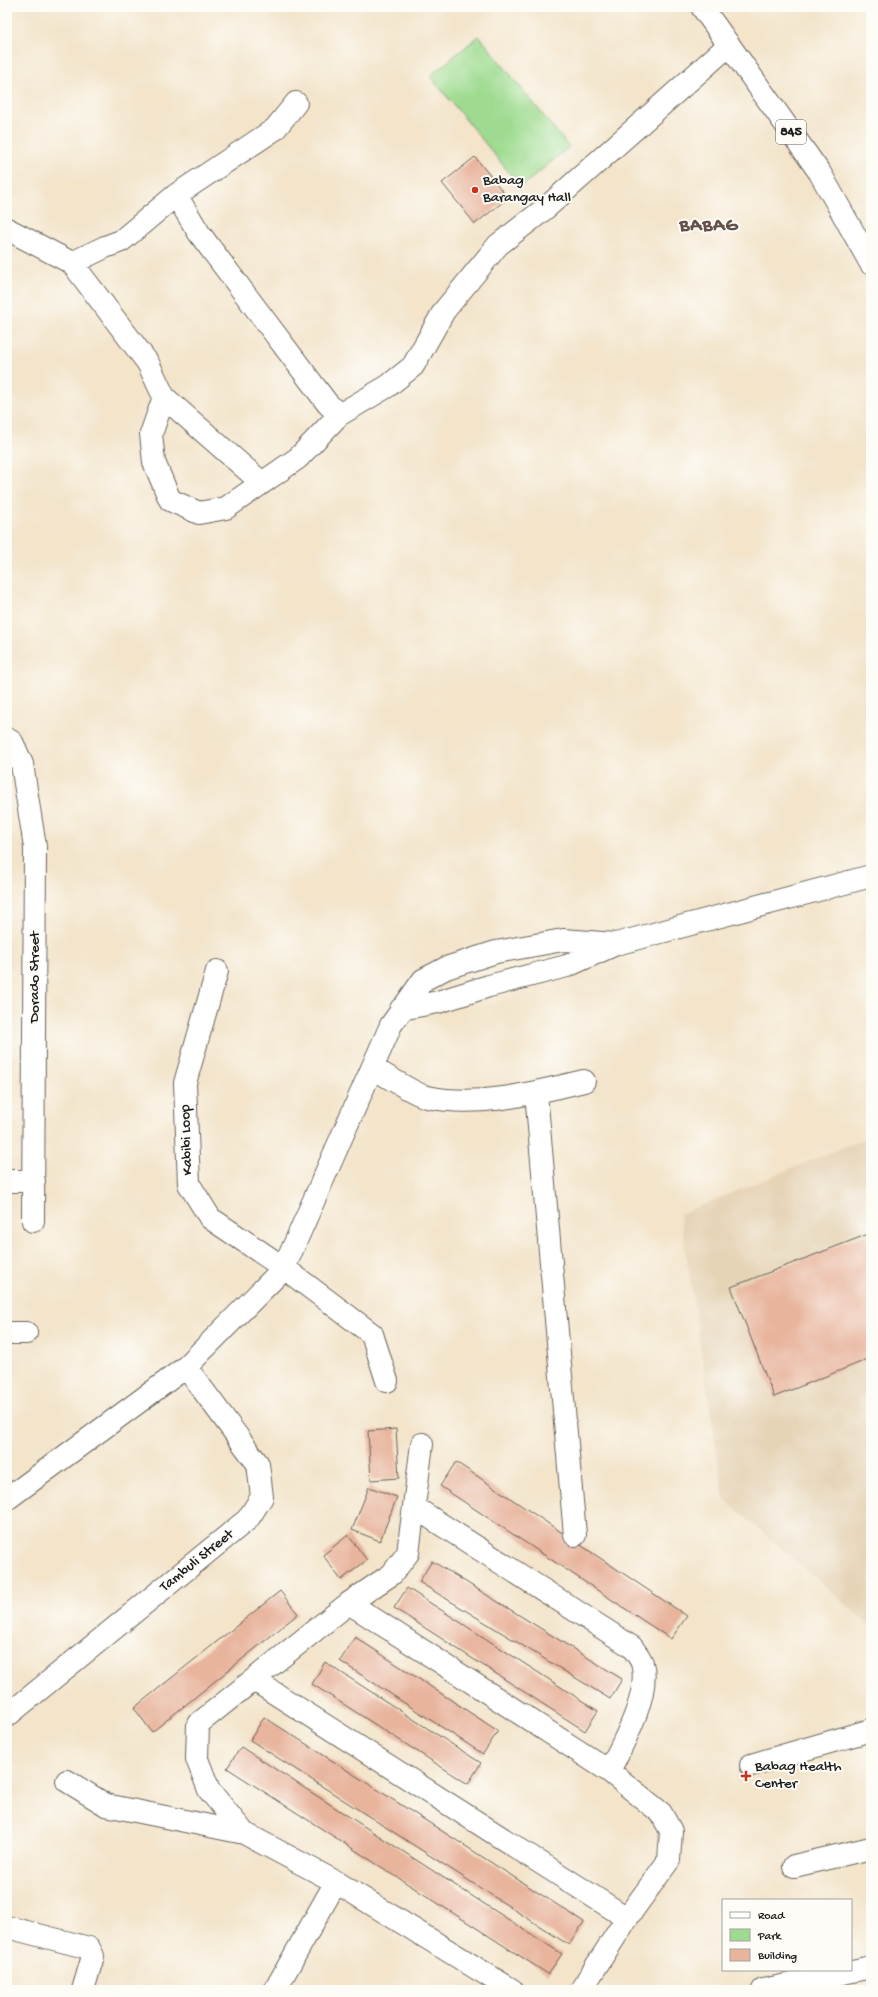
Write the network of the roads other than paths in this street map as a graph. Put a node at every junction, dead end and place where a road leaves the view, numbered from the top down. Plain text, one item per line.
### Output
1 (702, 7) edge
2 (730, 45) junction
3 (296, 103) dead end
4 (176, 195) junction
5 (7, 229) edge
6 (72, 263) junction
7 (871, 264) edge
8 (164, 397) junction
9 (339, 415) junction
10 (262, 483) junction
11 (7, 739) edge
12 (871, 876) edge
13 (616, 944) junction
14 (217, 971) dead end
15 (402, 1009) junction
16 (373, 1068) junction
17 (584, 1081) dead end
18 (536, 1093) junction
19 (7, 1180) edge
20 (34, 1181) junction
21 (33, 1221) dead end
22 (284, 1268) junction
23 (186, 1367) junction
24 (387, 1381) dead end
25 (422, 1444) dead end
26 (7, 1499) edge
27 (414, 1507) junction
28 (575, 1535) dead end
29 (349, 1603) junction
30 (254, 1680) junction
31 (7, 1716) edge
32 (871, 1730) edge
33 (751, 1765) dead end
34 (609, 1771) junction
35 (67, 1781) dead end
36 (244, 1833) junction
37 (871, 1848) edge
38 (794, 1866) dead end
39 (336, 1882) junction
40 (627, 1918) junction
41 (7, 1927) edge
42 (871, 1967) edge
43 (83, 1990) edge
44 (275, 1990) edge
45 (512, 1990) edge
46 (581, 1990) edge
47 (763, 1990) edge

1 - 2 street, 845
2 - 7 street, 845
2 - 9 street
3 - 4 street
4 - 6 street
4 - 9 street
5 - 6 street
6 - 8 street
8 - 10 street
8 - 10 street
9 - 10 street
11 - 20 street, Dorado Street
12 - 13 street
13 - 15 street
13 - 15 street
14 - 22 street, Kabibi Loop
15 - 16 street
16 - 18 street
16 - 22 street
17 - 18 street
18 - 28 street
19 - 20 street
20 - 21 street, Dorado Street
22 - 23 street
22 - 24 street, Kabibi Loop
23 - 26 street
23 - 31 street, Tambuli Street
25 - 27 street
27 - 29 street
27 - 34 street
29 - 30 street
29 - 34 street
30 - 36 street
30 - 40 street
32 - 33 street
34 - 40 street
35 - 36 street
36 - 39 street
37 - 38 street
39 - 44 street
39 - 45 street
40 - 46 street
41 - 43 street
42 - 47 street

